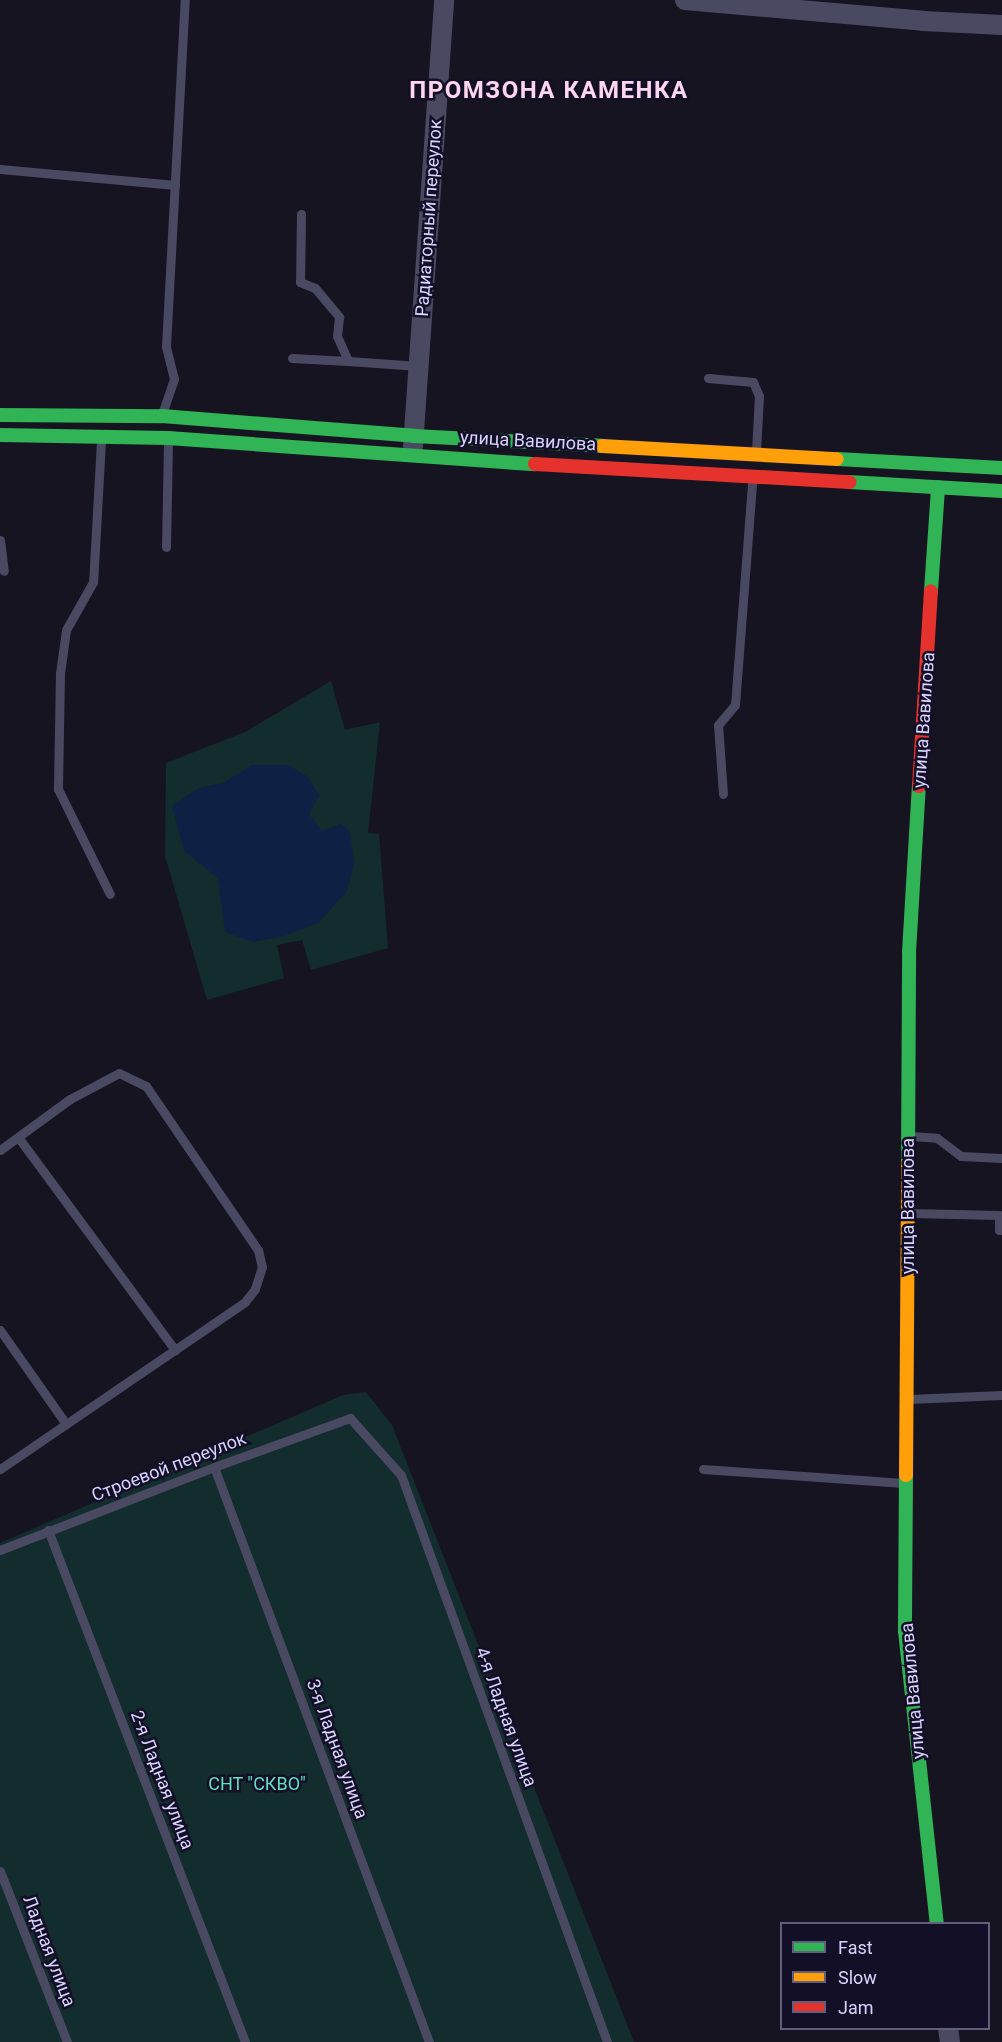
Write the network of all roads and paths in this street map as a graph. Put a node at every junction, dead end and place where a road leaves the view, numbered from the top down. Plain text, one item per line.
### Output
1 (185, 0) edge
2 (444, 0) edge
3 (685, 0) edge
4 (1002, 24) edge
5 (0, 169) edge
6 (175, 185) junction
7 (301, 214) dead end
8 (292, 358) dead end
9 (348, 361) junction
10 (419, 366) junction
11 (708, 378) dead end
12 (0, 414) edge
13 (162, 416) junction
14 (0, 435) edge
15 (102, 436) junction
16 (414, 436) junction
17 (168, 438) junction
18 (756, 454) junction
19 (413, 457) junction
20 (1002, 468) edge
21 (753, 476) junction
22 (938, 487) junction
23 (1002, 491) edge
24 (0, 540) edge
25 (166, 546) dead end
26 (4, 571) dead end
27 (723, 794) dead end
28 (110, 894) dead end
29 (908, 1136) junction
30 (18, 1137) junction
31 (0, 1150) edge
32 (1002, 1158) edge
33 (908, 1212) junction
34 (1002, 1230) edge
35 (0, 1330) edge
36 (175, 1350) junction
37 (1002, 1395) edge
38 (907, 1400) junction
39 (350, 1418) joint
40 (66, 1424) junction
41 (214, 1467) junction
42 (0, 1469) edge
43 (703, 1469) dead end
44 (906, 1483) junction
45 (48, 1530) junction
46 (0, 1550) edge
47 (0, 1871) edge
48 (937, 1922) edge
49 (67, 2042) edge
50 (245, 2042) edge
51 (429, 2042) edge
52 (608, 2042) edge

1 - 6 lane
2 - 10 street, Радиаторный переулок
3 - 4 street
5 - 6 lane
6 - 13 lane
7 - 9 lane
8 - 9 lane
9 - 10 lane
10 - 16 street, Радиаторный переулок
11 - 18 lane
12 - 13 main road, улица Вавилова
13 - 16 main road, улица Вавилова
14 - 15 main road, улица Вавилова
15 - 17 main road, улица Вавилова
15 - 28 lane
16 - 18 main road, улица Вавилова
16 - 19 street
17 - 19 main road, улица Вавилова
17 - 25 lane
18 - 20 main road, улица Вавилова
19 - 21 main road, улица Вавилова
21 - 22 main road, улица Вавилова
21 - 27 lane
22 - 23 main road, улица Вавилова
22 - 29 main road, улица Вавилова
24 - 26 lane
29 - 32 lane
29 - 33 main road, улица Вавилова
30 - 31 lane
30 - 36 lane
30 - 36 lane
33 - 34 lane
33 - 38 main road, улица Вавилова
35 - 40 lane
36 - 40 lane
37 - 38 lane
38 - 44 main road, улица Вавилова
39 - 41 lane, Строевой переулок
39 - 52 lane, 4-я Ладная улица
40 - 42 lane
41 - 45 lane, Строевой переулок
41 - 51 lane, 3-я Ладная улица
43 - 44 lane
44 - 48 main road, улица Вавилова
45 - 46 lane, Строевой переулок
45 - 50 lane, 2-я Ладная улица
47 - 49 lane, Ладная улица

